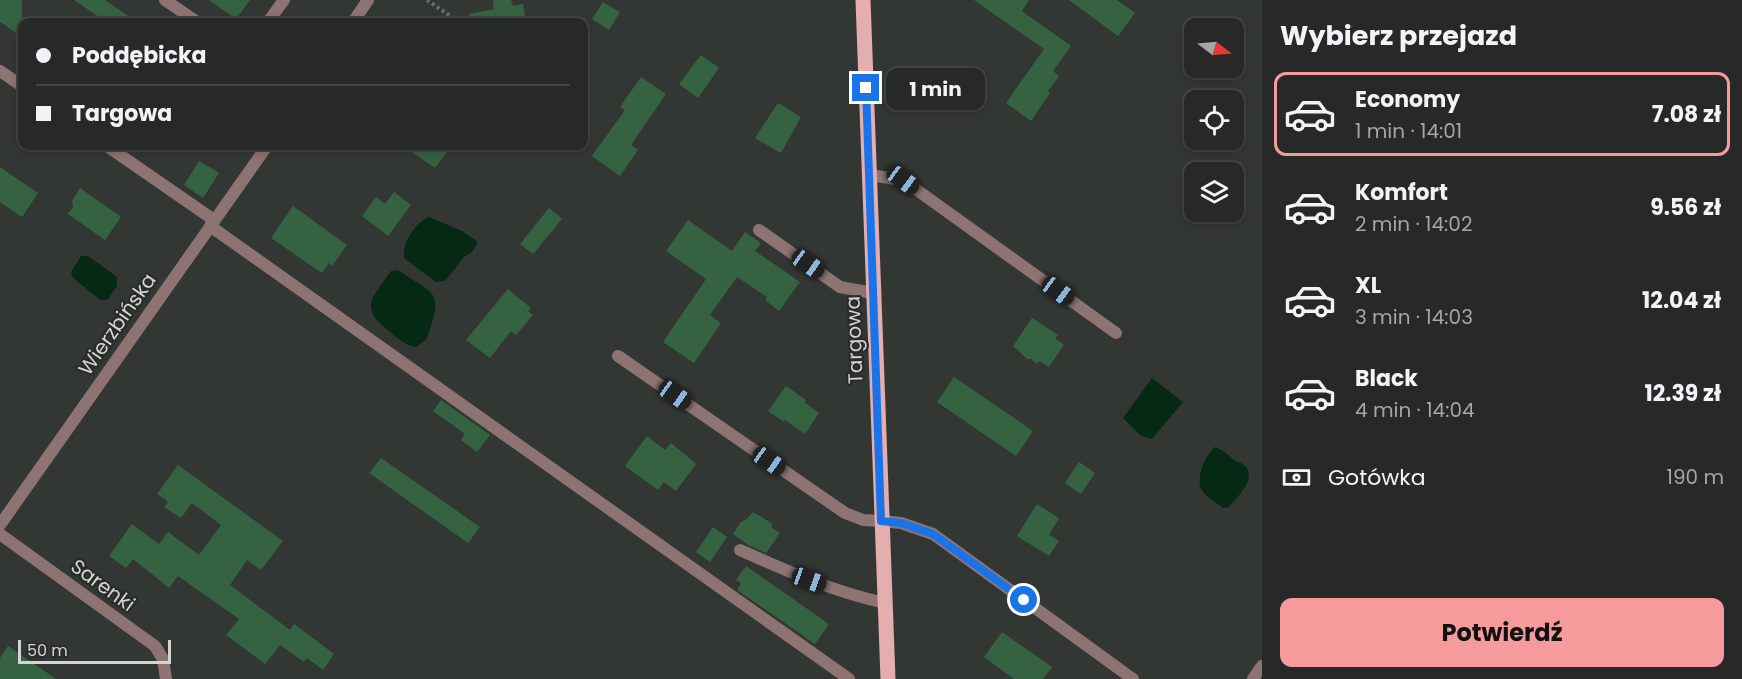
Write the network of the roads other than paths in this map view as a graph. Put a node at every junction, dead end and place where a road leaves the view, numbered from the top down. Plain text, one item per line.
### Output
1 (165, 0) edge
2 (284, 0) edge
3 (368, 0) edge
4 (863, 0) edge
5 (191, 18) edge
6 (271, 18) edge
7 (356, 18) edge
8 (0, 70) edge
9 (18, 83) edge
10 (112, 150) edge
11 (264, 150) edge
12 (869, 176) junction
13 (212, 223) junction
14 (759, 230) dead end
15 (873, 293) junction
16 (1116, 333) dead end
17 (618, 356) dead end
18 (881, 521) junction
19 (1, 525) edge
20 (740, 550) dead end
21 (885, 603) junction
22 (1262, 666) edge
23 (166, 679) edge
24 (849, 679) edge
25 (888, 679) edge
26 (1133, 679) edge
27 (1253, 679) edge

1 - 5 street
2 - 6 street
3 - 7 street
4 - 12 main road, Targowa
8 - 9 street
10 - 13 street
11 - 13 street, Wierzbińska
12 - 15 main road, Targowa
12 - 16 street
13 - 19 street, Wierzbińska
13 - 24 street
14 - 15 street
15 - 18 main road, Targowa
17 - 18 street
18 - 21 main road, Targowa
18 - 26 street
19 - 23 street, Sarenki
20 - 21 street
21 - 25 main road, Targowa
22 - 27 street

